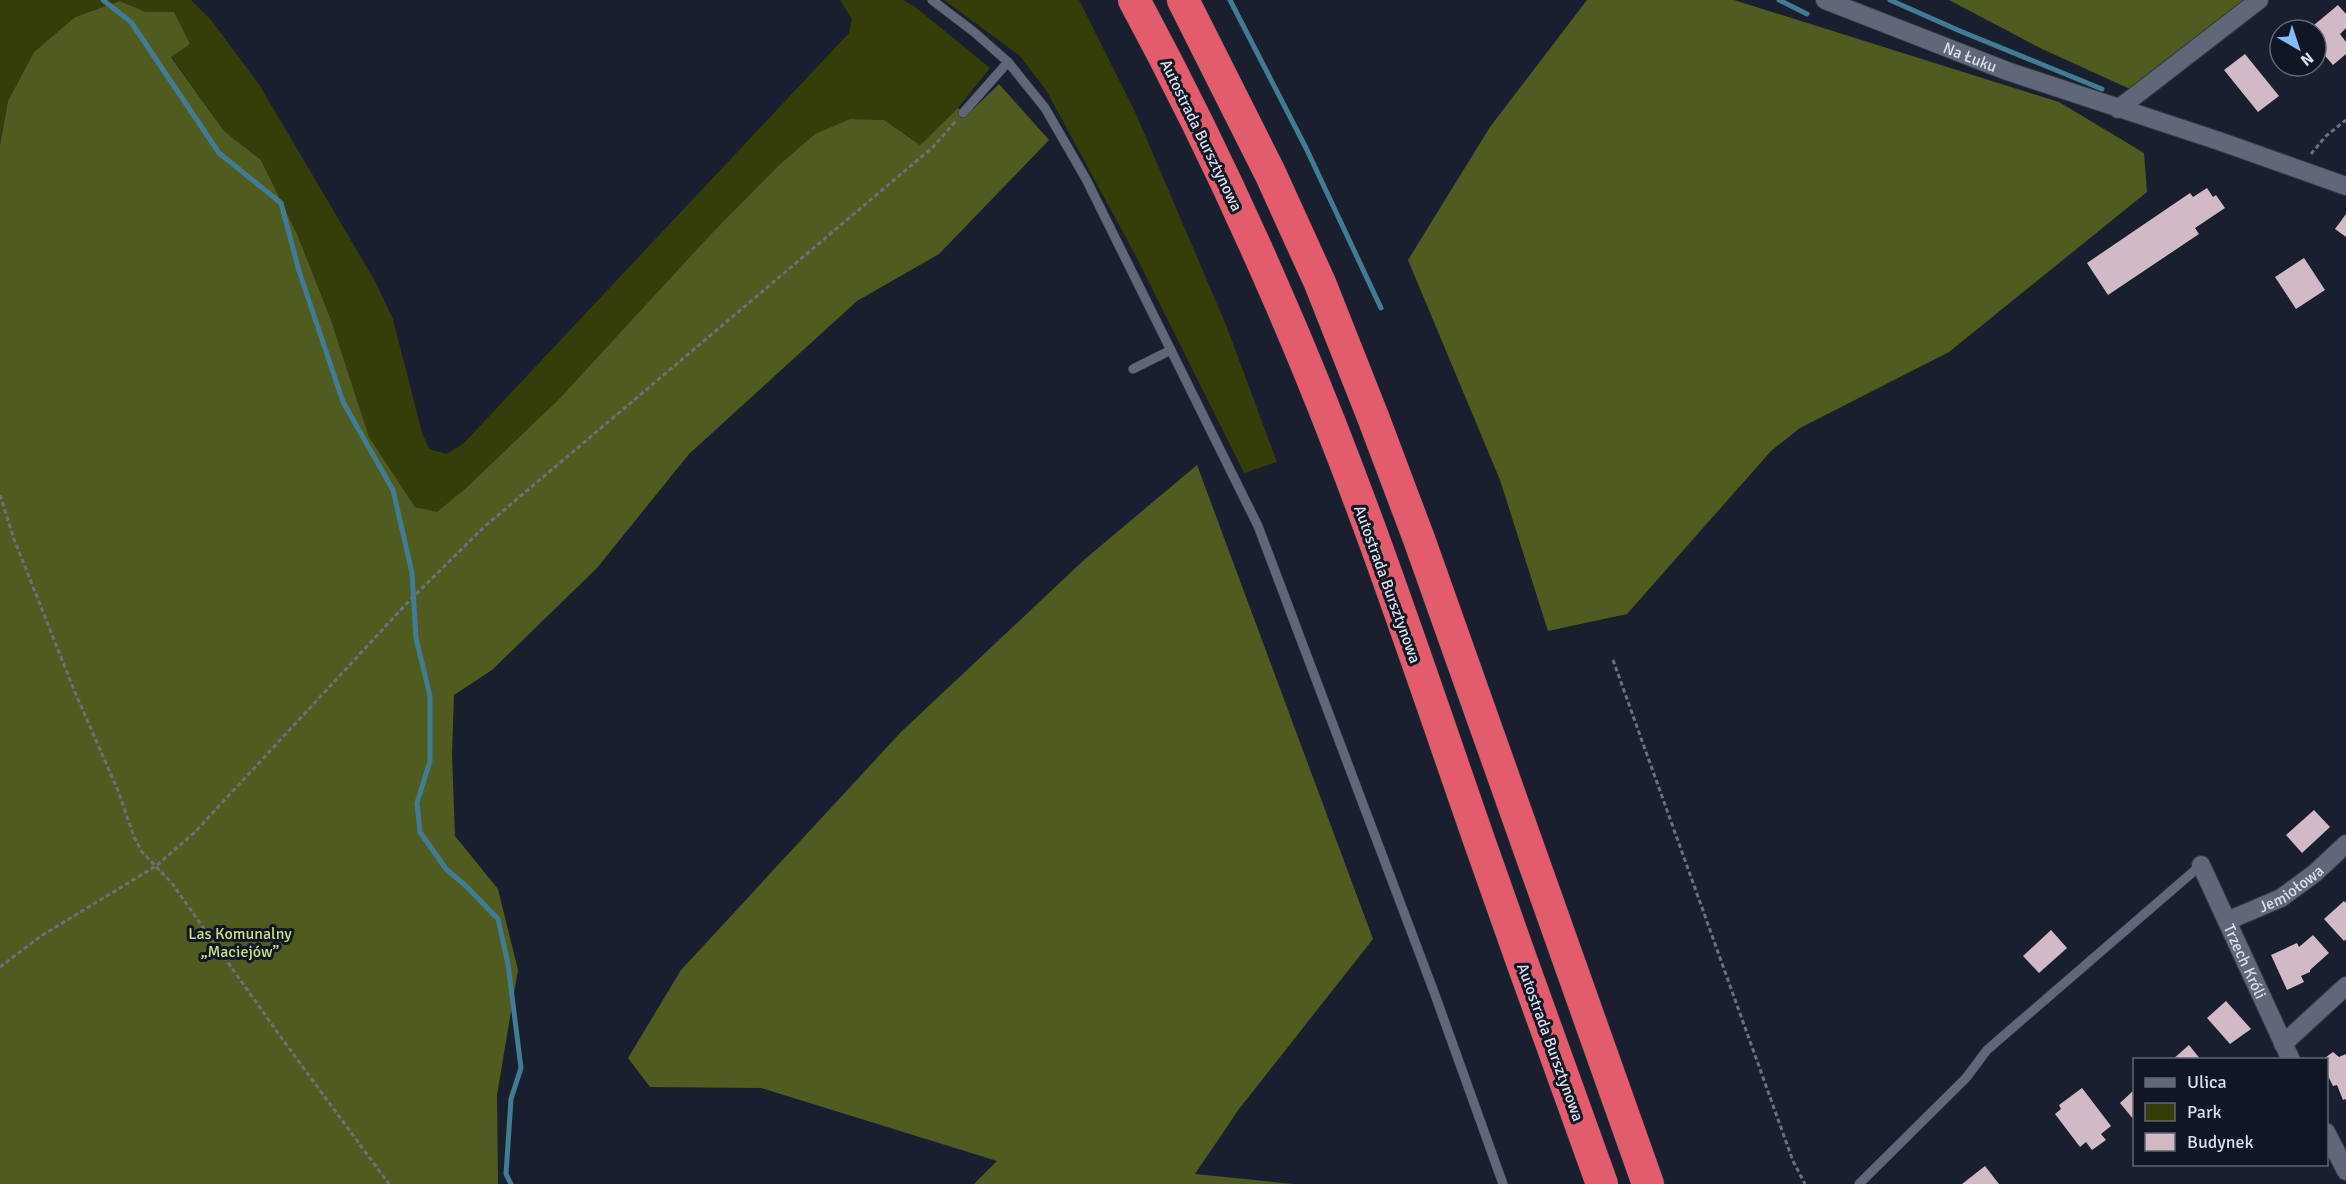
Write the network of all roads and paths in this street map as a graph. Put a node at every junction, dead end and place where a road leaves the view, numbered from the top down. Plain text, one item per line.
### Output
1 (932, 0) edge
2 (1134, 0) edge
3 (1183, 0) edge
4 (1825, 0) edge
5 (2259, 0) edge
6 (1008, 62) junction
7 (2118, 109) junction
8 (963, 113) joint
9 (2346, 120) edge
10 (2301, 170) junction
11 (2346, 186) edge
12 (1171, 350) junction
13 (1133, 369) dead end
14 (0, 495) edge
15 (1613, 660) dead end
16 (2346, 844) edge
17 (2201, 865) joint
18 (156, 866) junction
19 (2227, 921) junction
20 (0, 967) edge
21 (2346, 986) edge
22 (2287, 1052) edge
23 (2328, 1136) edge
24 (2346, 1171) edge
25 (389, 1184) edge
26 (1503, 1184) edge
27 (1602, 1184) edge
28 (1648, 1184) edge
29 (1805, 1184) edge
30 (1859, 1184) edge

1 - 6 lane
2 - 27 highway, Autostrada Bursztynowa
3 - 28 highway
4 - 7 street, Na Łuku
5 - 7 street
6 - 8 lane
6 - 12 lane
7 - 10 street, Na Łuku
8 - 18 path
9 - 10 path
10 - 11 street, Na Łuku
12 - 13 lane
12 - 26 lane
14 - 18 path
15 - 29 path
16 - 19 street, Jemiołowa
17 - 19 street, Trzech Króli
17 - 30 lane
18 - 20 path
18 - 25 path
19 - 22 street, Trzech Króli
21 - 22 street
23 - 24 street

